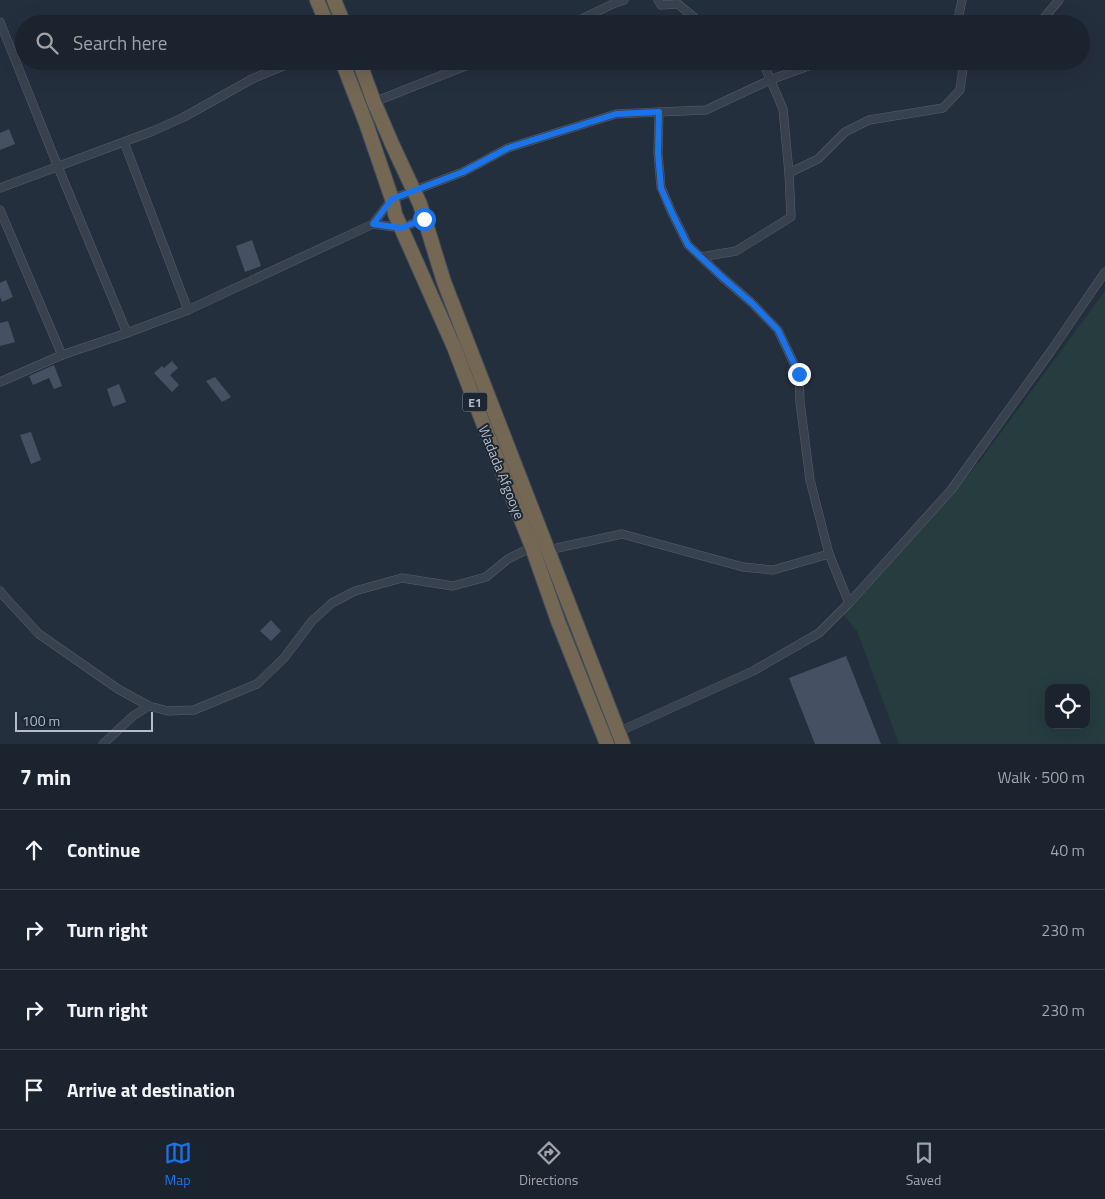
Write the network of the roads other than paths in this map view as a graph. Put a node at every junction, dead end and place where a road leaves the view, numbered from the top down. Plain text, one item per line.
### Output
1 (317, 0) edge
2 (334, 0) edge
3 (624, 0) edge
4 (658, 0) edge
5 (962, 0) edge
6 (1059, 0) edge
7 (323, 15) edge
8 (340, 15) edge
9 (589, 15) edge
10 (691, 15) edge
11 (959, 15) edge
12 (1046, 15) edge
13 (0, 22) edge
14 (15, 60) edge
15 (19, 70) edge
16 (274, 70) edge
17 (346, 70) edge
18 (362, 70) edge
19 (455, 70) edge
20 (765, 70) edge
21 (797, 70) edge
22 (963, 70) edge
23 (770, 80) junction
24 (374, 102) junction
25 (659, 112) junction
26 (124, 142) junction
27 (58, 167) junction
28 (789, 173) junction
29 (0, 188) edge
30 (414, 191) junction
31 (392, 199) junction
32 (0, 210) edge
33 (424, 219) junction
34 (373, 224) junction
35 (401, 228) junction
36 (701, 257) junction
37 (1105, 272) edge
38 (188, 310) junction
39 (128, 333) junction
40 (62, 355) junction
41 (0, 382) edge
42 (532, 547) junction
43 (548, 550) junction
44 (829, 554) junction
45 (0, 590) edge
46 (849, 604) junction
47 (149, 706) junction
48 (620, 738) edge
49 (103, 744) edge
50 (607, 744) edge

1 - 7 highway
2 - 8 highway
3 - 9 street
4 - 10 street
5 - 11 street
6 - 12 street
13 - 14 street
15 - 27 street
16 - 26 street
17 - 31 highway, Wadada Afgooye / E1
18 - 24 highway, Wadada Afgooye / E1
19 - 24 street
20 - 23 street
21 - 23 street
22 - 28 street
23 - 25 street
23 - 28 street
24 - 30 highway, Wadada Afgooye / E1
25 - 30 street
25 - 36 street
26 - 27 street
26 - 38 street
27 - 29 street
27 - 39 street
28 - 36 street
30 - 31 street
30 - 33 highway, Wadada Afgooye / E1
31 - 34 street
31 - 35 highway, Wadada Afgooye / E1
32 - 40 street
33 - 35 street
33 - 43 highway, Wadada Afgooye / E1
34 - 35 street
34 - 38 street
35 - 42 highway, Wadada Afgooye / E1
36 - 44 street
37 - 46 street
38 - 39 street
39 - 40 street
40 - 41 street
42 - 47 street
42 - 50 highway, Wadada Afgooye / E1
43 - 44 street
43 - 48 highway, Wadada Afgooye / E1
44 - 46 street
45 - 47 street
46 - 48 street
47 - 49 street

